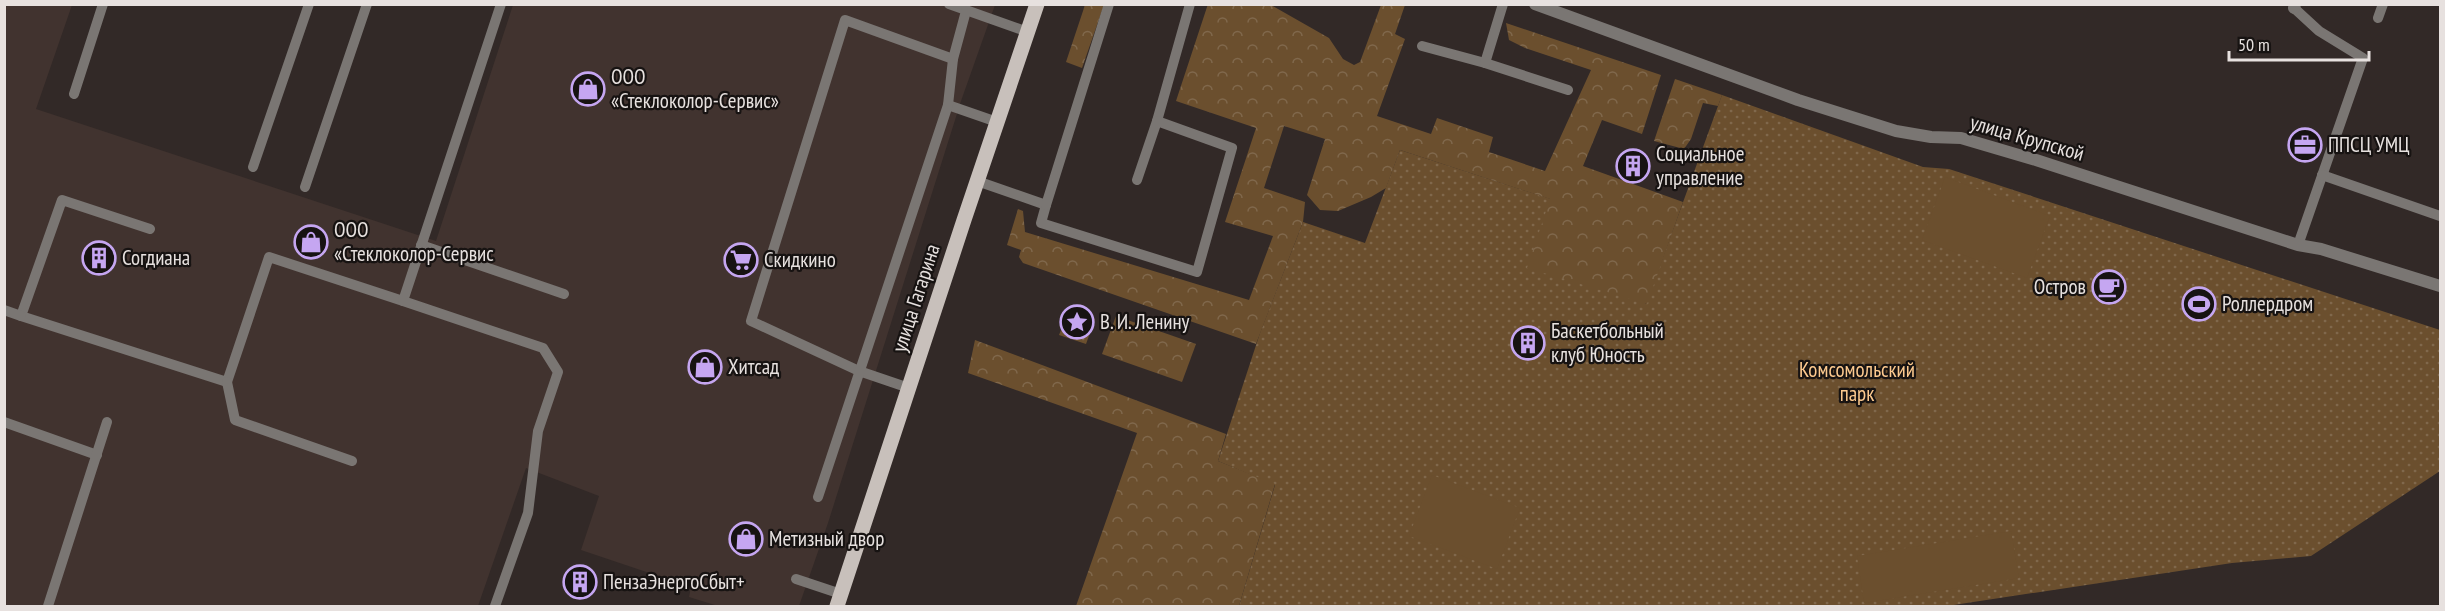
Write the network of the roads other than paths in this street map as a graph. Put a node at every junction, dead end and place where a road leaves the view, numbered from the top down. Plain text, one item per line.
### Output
1 (103, 4) edge
2 (309, 4) edge
3 (367, 4) edge
4 (501, 4) edge
5 (949, 4) edge
6 (1037, 4) edge
7 (1109, 4) edge
8 (1190, 4) edge
9 (1503, 4) edge
10 (1535, 4) edge
11 (2383, 4) edge
12 (2294, 7) edge
13 (1559, 9) edge
14 (966, 10) junction
15 (2378, 18) dead end
16 (1028, 32) junction
17 (1422, 46) dead end
18 (953, 58) junction
19 (1485, 63) junction
20 (1568, 90) dead end
21 (74, 94) dead end
22 (948, 105) junction
23 (1158, 121) junction
24 (997, 122) junction
25 (252, 167) dead end
26 (2322, 175) junction
27 (1137, 180) dead end
28 (977, 182) junction
29 (305, 187) dead end
30 (1046, 205) junction
31 (2440, 216) edge
32 (150, 229) dead end
33 (421, 245) junction
34 (2298, 245) junction
35 (2440, 286) edge
36 (564, 294) dead end
37 (403, 301) junction
38 (4, 310) edge
39 (21, 316) junction
40 (859, 371) junction
41 (227, 382) junction
42 (909, 388) junction
43 (4, 422) edge
44 (107, 422) dead end
45 (97, 455) junction
46 (352, 461) dead end
47 (818, 497) dead end
48 (796, 579) dead end
49 (839, 600) edge
50 (48, 606) edge
51 (495, 606) edge

1 - 21 lane
2 - 25 lane
3 - 29 lane
4 - 33 lane
5 - 14 lane
6 - 16 main road, улица Гагарина
7 - 30 lane
8 - 23 lane
9 - 19 lane
10 - 13 street, улица Крупской
11 - 15 lane
12 - 26 lane
13 - 34 street, улица Крупской
14 - 16 lane
14 - 18 lane
16 - 24 main road, улица Гагарина
17 - 19 lane
18 - 22 lane
18 - 40 lane
19 - 20 lane
22 - 24 lane
22 - 40 lane
23 - 27 lane
23 - 30 lane
24 - 28 main road, улица Гагарина
26 - 31 lane
26 - 34 lane
28 - 30 lane
28 - 42 main road, улица Гагарина
32 - 39 lane
33 - 36 lane
33 - 37 lane
34 - 35 street, улица Крупской
37 - 41 lane
37 - 51 lane
38 - 39 lane
39 - 41 lane
40 - 42 lane
40 - 47 lane
41 - 46 lane
42 - 49 main road, улица Гагарина
43 - 45 lane
44 - 45 lane
45 - 50 lane
48 - 49 lane

